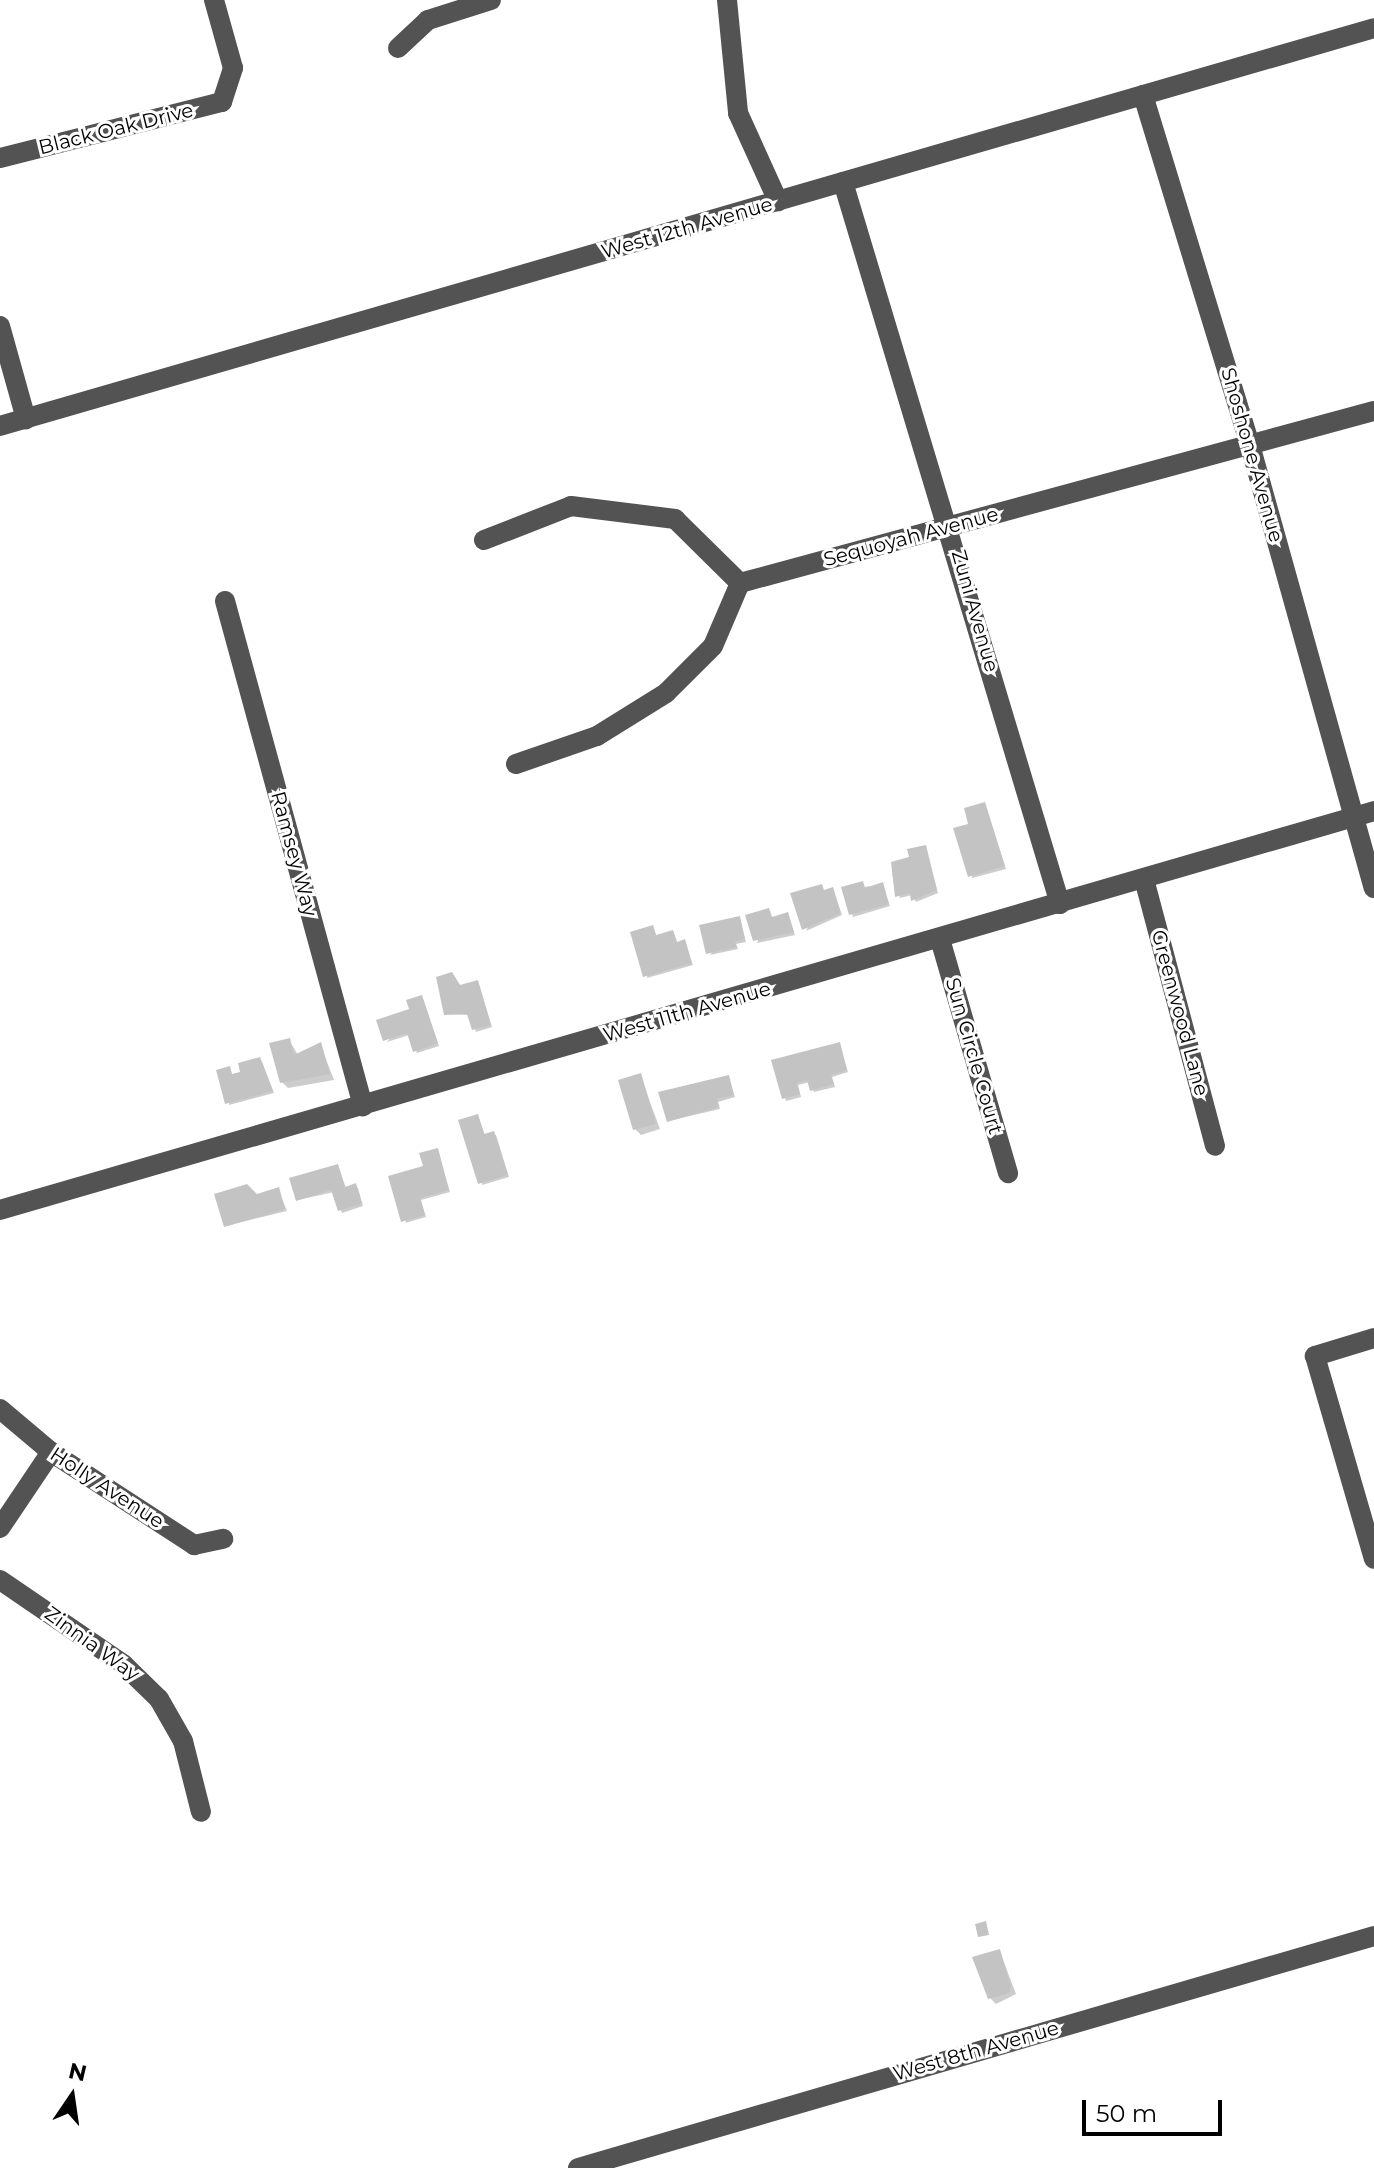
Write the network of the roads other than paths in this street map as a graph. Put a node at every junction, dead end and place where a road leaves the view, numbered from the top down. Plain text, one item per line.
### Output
1 (214, 0) edge
2 (491, 0) edge
3 (727, 0) edge
4 (1374, 28) edge
5 (398, 48) dead end
6 (1143, 95) junction
7 (0, 158) edge
8 (843, 182) junction
9 (778, 201) junction
10 (0, 326) edge
11 (1374, 411) edge
12 (26, 419) junction
13 (0, 426) edge
14 (1250, 445) junction
15 (950, 526) junction
16 (484, 540) dead end
17 (740, 583) junction
18 (225, 601) dead end
19 (516, 764) dead end
20 (1374, 811) edge
21 (1354, 817) junction
22 (1144, 879) junction
23 (1374, 888) edge
24 (1060, 904) junction
25 (940, 939) junction
26 (363, 1106) junction
27 (1215, 1146) dead end
28 (1008, 1173) dead end
29 (0, 1210) edge
30 (1374, 1338) edge
31 (0, 1409) edge
32 (51, 1452) junction
33 (0, 1528) edge
34 (223, 1539) dead end
35 (1374, 1559) edge
36 (0, 1580) edge
37 (201, 1812) dead end
38 (1374, 1936) edge
39 (578, 2168) edge

1 - 7 street, Black Oak Drive
2 - 5 street
3 - 9 street
4 - 6 street, West 12th Avenue
6 - 8 street, West 12th Avenue
6 - 14 street, Shoshone Avenue
8 - 9 street, West 12th Avenue
8 - 15 street, Zuni Avenue
9 - 12 street, West 12th Avenue
10 - 12 street
11 - 14 street, Sequoyah Avenue
12 - 13 street, West 12th Avenue
14 - 15 street, Sequoyah Avenue
14 - 21 street, Shoshone Avenue
15 - 17 street, Sequoyah Avenue
15 - 24 street, Zuni Avenue
16 - 17 street
17 - 19 street
18 - 26 street, Ramsey Way
20 - 21 street, West 11th Avenue
21 - 22 street, West 11th Avenue
21 - 23 street, Shoshone Avenue
22 - 24 street, West 11th Avenue
22 - 27 street, Greenwood Lane
24 - 25 street, West 11th Avenue
25 - 26 street, West 11th Avenue
25 - 28 street, Sun Circle Court
26 - 29 street, West 11th Avenue
30 - 35 street
31 - 32 street, Holly Avenue
32 - 33 street
32 - 34 street, Holly Avenue
36 - 37 street, Zinnia Way
38 - 39 street, West 8th Avenue

